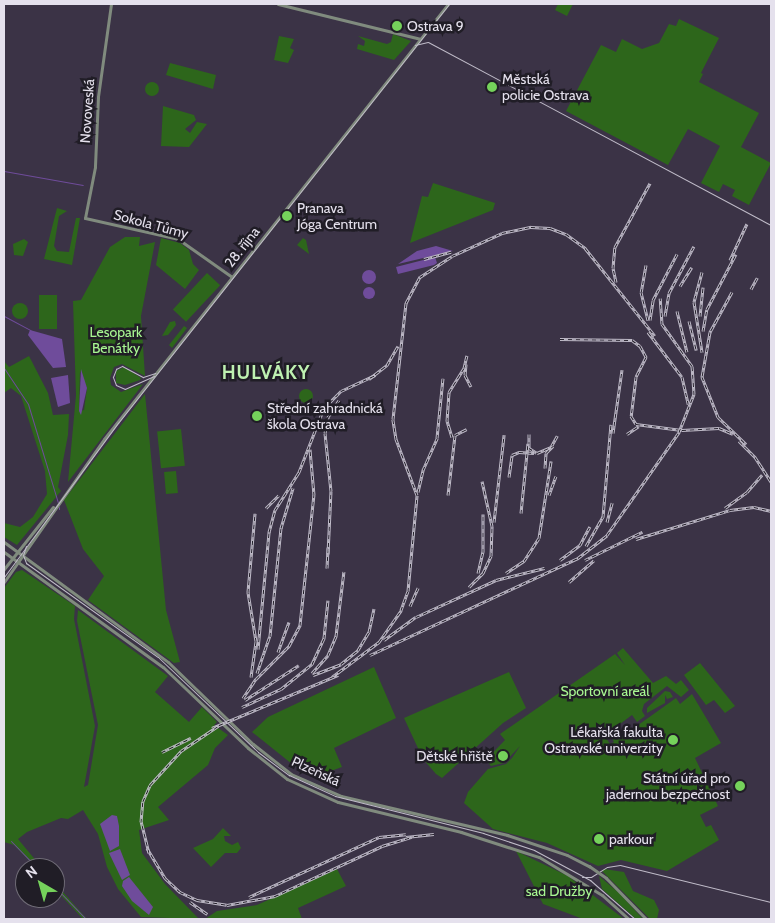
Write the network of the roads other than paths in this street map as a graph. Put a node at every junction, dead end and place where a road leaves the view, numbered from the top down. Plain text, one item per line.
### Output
1 (111, 4) edge
2 (278, 4) edge
3 (448, 4) edge
4 (420, 38) junction
5 (84, 218) joint
6 (232, 277) junction
7 (55, 505) junction
8 (4, 542) edge
9 (17, 551) junction
10 (4, 552) edge
11 (22, 556) junction
12 (12, 558) junction
13 (18, 562) junction
14 (6, 565) junction
15 (4, 569) edge
16 (4, 582) edge
17 (629, 919) edge
18 (646, 919) edge

1 - 5 main road, Novoveská
2 - 4 main road
3 - 4 main road, 28. října
4 - 6 main road, 28. října
5 - 6 main road, Sokola Tůmy
6 - 7 main road, 28. října
7 - 9 main road, 28. října
7 - 11 main road, 28. října
8 - 9 main road, Plzeňská
9 - 11 main road, Plzeňská
9 - 12 main road, 28. října
10 - 12 main road, Plzeňská
10 - 14 main road
11 - 13 main road, 28. října
11 - 18 main road, Plzeňská, bridge
12 - 13 main road, Plzeňská
12 - 14 main road, 28. října
13 - 16 main road, 28. října
13 - 17 main road, Plzeňská
14 - 15 main road, 28. října

